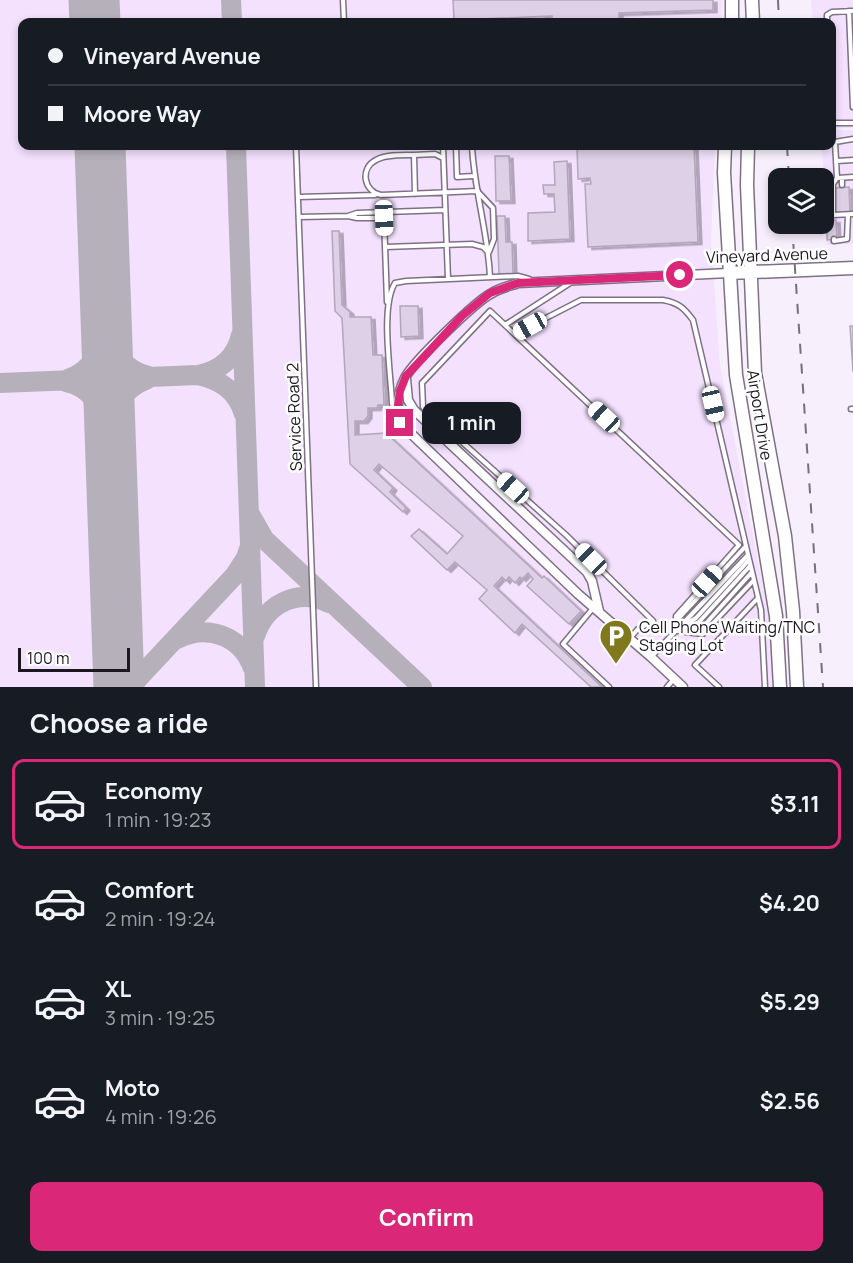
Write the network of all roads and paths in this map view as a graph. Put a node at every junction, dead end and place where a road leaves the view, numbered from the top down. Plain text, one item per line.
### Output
1 (344, 0) edge
2 (732, 0) edge
3 (752, 0) edge
4 (851, 11) edge
5 (344, 18) edge
6 (732, 18) edge
7 (753, 18) edge
8 (827, 18) edge
9 (853, 107) edge
10 (836, 123) edge
11 (853, 123) edge
12 (853, 139) edge
13 (836, 142) edge
14 (296, 150) edge
15 (443, 150) edge
16 (456, 150) edge
17 (472, 150) edge
18 (725, 150) edge
19 (748, 150) edge
20 (836, 150) edge
21 (414, 155) junction
22 (443, 159) junction
23 (853, 160) edge
24 (837, 161) junction
25 (473, 176) junction
26 (853, 177) edge
27 (839, 178) junction
28 (834, 183) edge
29 (842, 185) dead end
30 (478, 191) junction
31 (444, 193) junction
32 (415, 194) junction
33 (381, 195) junction
34 (298, 197) junction
35 (445, 210) junction
36 (847, 213) edge
37 (348, 216) junction
38 (298, 217) junction
39 (834, 239) dead end
40 (446, 244) junction
41 (385, 247) junction
42 (489, 252) junction
43 (853, 268) edge
44 (750, 271) junction
45 (729, 273) junction
46 (490, 277) junction
47 (448, 279) junction
48 (574, 280) junction
49 (538, 282) junction
50 (387, 315) junction
51 (505, 326) junction
52 (515, 334) junction
53 (406, 376) junction
54 (397, 412) junction
55 (744, 540) junction
56 (739, 545) junction
57 (746, 546) junction
58 (748, 555) junction
59 (750, 563) junction
60 (752, 572) junction
61 (754, 580) junction
62 (758, 598) junction
63 (597, 609) junction
64 (676, 631) junction
65 (630, 638) junction
66 (651, 657) junction
67 (674, 679) junction
68 (316, 687) edge
69 (609, 687) edge
70 (667, 687) edge
71 (683, 687) edge
72 (719, 687) edge
73 (765, 687) edge
74 (780, 687) edge
75 (797, 687) edge

1 - 5 lane
2 - 6 main road
3 - 7 main road
4 - 8 lane
4 - 9 lane
10 - 11 lane
12 - 13 lane
14 - 34 lane, Service Road 2
15 - 22 lane
16 - 25 lane
17 - 25 lane
18 - 45 main road, Airport Drive
19 - 44 main road, Airport Drive
20 - 24 lane
21 - 22 lane
21 - 32 lane
21 - 33 lane
22 - 31 lane
23 - 24 lane
24 - 27 lane
25 - 30 lane
26 - 27 lane
27 - 28 lane
27 - 29 lane
30 - 31 lane
30 - 42 lane
30 - 42 lane
31 - 32 lane
31 - 35 lane
32 - 33 lane
33 - 34 lane
34 - 38 lane, Service Road 2
35 - 37 lane
35 - 40 lane
36 - 39 lane
37 - 38 lane
37 - 41 lane
38 - 68 lane, Service Road 2
40 - 41 lane
40 - 42 lane
40 - 47 lane
41 - 50 lane
42 - 46 lane
43 - 44 main road, Vineyard Avenue
44 - 45 main road, Vineyard Avenue
44 - 75 main road, Airport Drive
45 - 48 street, Vineyard Avenue
45 - 74 main road, Airport Drive
46 - 47 lane
46 - 49 lane
47 - 50 lane
48 - 49 street, Vineyard Avenue
48 - 51 lane
49 - 53 street, Vineyard Avenue
50 - 54 lane
51 - 52 lane
51 - 65 lane
52 - 55 lane
52 - 56 lane
53 - 54 street
53 - 63 street
54 - 63 street
55 - 56 lane
55 - 57 lane
56 - 64 lane
57 - 58 lane
57 - 64 lane
58 - 59 lane
58 - 64 lane
59 - 60 lane
59 - 64 lane
60 - 61 lane
60 - 64 lane
61 - 62 lane
61 - 64 lane
62 - 72 lane
62 - 73 lane
63 - 65 street
63 - 69 lane
64 - 66 lane
65 - 66 street
66 - 67 street
67 - 70 lane
67 - 71 street

